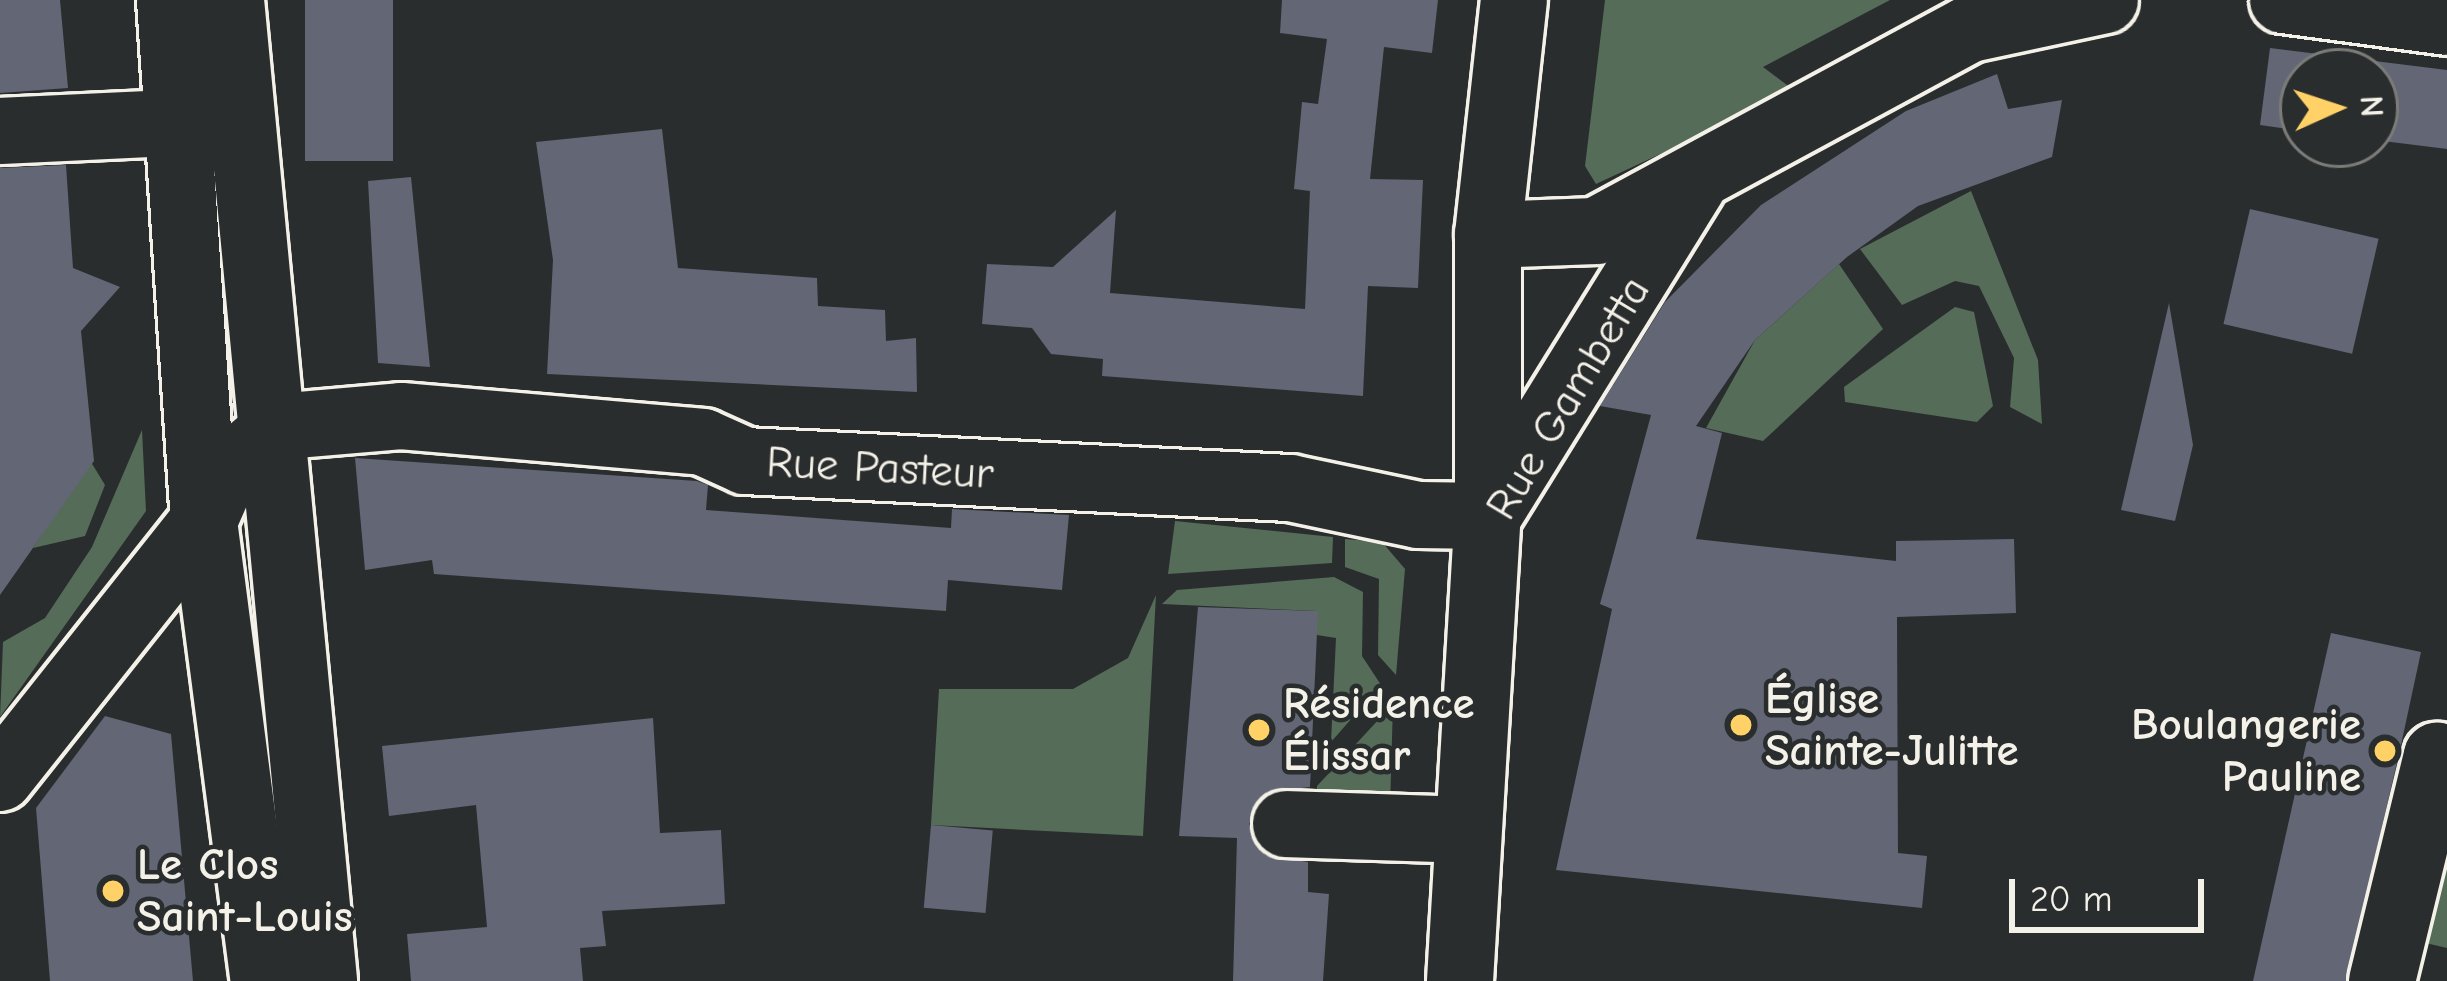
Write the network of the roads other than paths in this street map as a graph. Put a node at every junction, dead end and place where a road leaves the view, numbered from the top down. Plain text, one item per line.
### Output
1 (170, 0) edge
2 (232, 0) edge
3 (1514, 0) edge
4 (2105, 0) edge
5 (2283, 0) edge
6 (2447, 22) edge
7 (211, 121) junction
8 (0, 130) edge
9 (1693, 186) junction
10 (1488, 235) junction
11 (198, 388) junction
12 (274, 430) junction
13 (1488, 516) junction
14 (204, 521) junction
15 (2442, 757) edge
16 (0, 778) edge
17 (1286, 824) dead end
18 (1467, 830) junction
19 (264, 981) edge
20 (324, 981) edge
21 (1460, 981) edge
22 (2382, 981) edge

1 - 7 street
2 - 7 street
3 - 10 street
4 - 9 street, Rue Gambetta
5 - 6 street
7 - 8 street
7 - 11 street
7 - 12 street
9 - 10 street, Rue Gambetta
9 - 13 street, Rue Gambetta
10 - 13 street
11 - 12 street
11 - 14 street
12 - 13 street, Rue Pasteur
12 - 14 street
12 - 20 street
13 - 18 street, Rue Gambetta
14 - 16 street
14 - 19 street
15 - 22 street
17 - 18 street
18 - 21 street, Rue Gambetta

